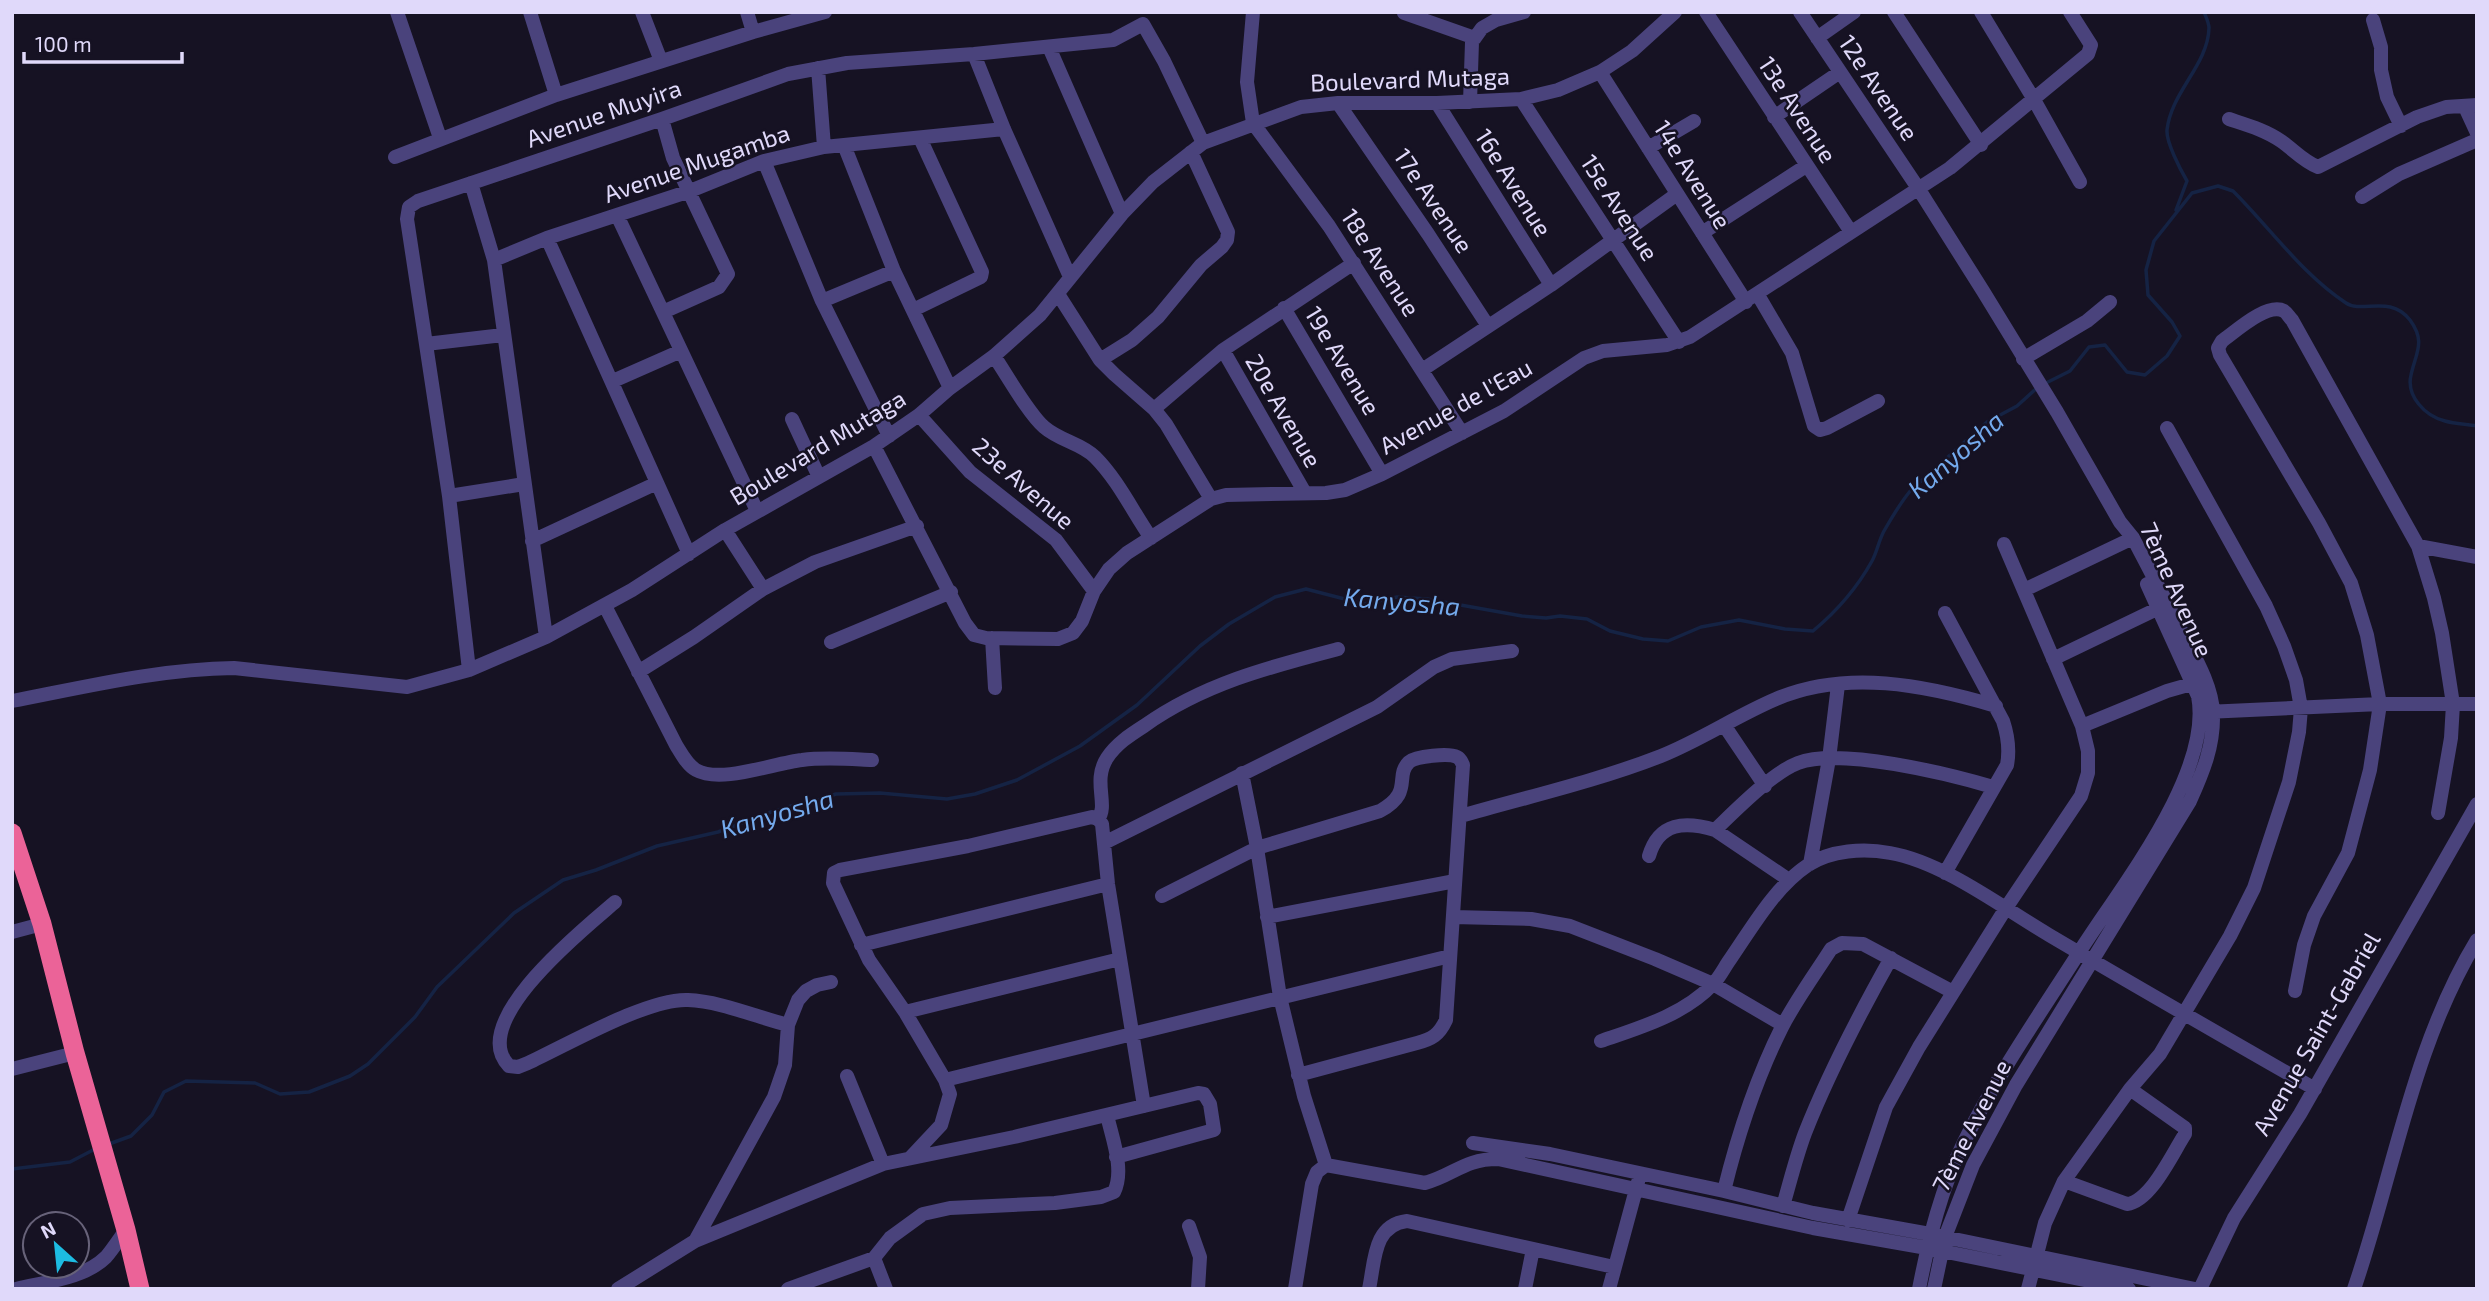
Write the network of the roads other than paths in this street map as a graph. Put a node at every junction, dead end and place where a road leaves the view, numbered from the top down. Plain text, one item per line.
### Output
1 (397, 12) edge
2 (530, 12) edge
3 (642, 12) edge
4 (747, 12) edge
5 (825, 12) edge
6 (1253, 12) edge
7 (1524, 12) edge
8 (1675, 12) edge
9 (1706, 12) edge
10 (1800, 12) edge
11 (1854, 12) edge
12 (1981, 12) edge
13 (2070, 12) edge
14 (1404, 13) edge
15 (1900, 14) edge
16 (1145, 18) edge
17 (2373, 20) dead end
18 (753, 32) junction
19 (1475, 38) junction
20 (1817, 38) junction
21 (1049, 47) junction
22 (974, 54) junction
23 (661, 61) junction
24 (818, 68) junction
25 (1600, 72) junction
26 (1840, 72) junction
27 (556, 96) junction
28 (2033, 98) junction
29 (1521, 99) junction
30 (1469, 102) junction
31 (1338, 103) junction
32 (1437, 103) junction
33 (2471, 106) edge
34 (1774, 117) junction
35 (662, 119) junction
36 (2229, 119) dead end
37 (1694, 121) dead end
38 (1253, 123) junction
39 (2401, 126) junction
40 (1004, 129) junction
41 (2477, 133) edge
42 (440, 138) junction
43 (920, 138) junction
44 (2477, 140) edge
45 (1203, 142) junction
46 (844, 145) junction
47 (1981, 145) junction
48 (824, 147) junction
49 (1648, 148) junction
50 (1191, 152) junction
51 (395, 157) dead end
52 (764, 161) junction
53 (1806, 166) junction
54 (2080, 182) dead end
55 (471, 183) junction
56 (1918, 188) junction
57 (690, 191) junction
58 (1677, 194) junction
59 (2362, 197) dead end
60 (1122, 214) junction
61 (617, 215) junction
62 (1851, 232) junction
63 (1702, 233) junction
64 (547, 239) junction
65 (1613, 241) junction
66 (494, 260) junction
67 (1354, 263) junction
68 (894, 271) junction
69 (1070, 277) junction
70 (1551, 285) junction
71 (1058, 294) junction
72 (1752, 299) junction
73 (822, 301) junction
74 (2110, 302) dead end
75 (1284, 308) junction
76 (913, 310) junction
77 (663, 312) junction
78 (1488, 326) junction
79 (503, 335) junction
80 (1679, 342) junction
81 (426, 344) junction
82 (1223, 350) junction
83 (681, 351) junction
84 (994, 356) junction
85 (1100, 360) junction
86 (2024, 360) junction
87 (1422, 370) junction
88 (613, 381) junction
89 (950, 388) junction
90 (1878, 401) dead end
91 (1154, 409) junction
92 (919, 415) junction
93 (792, 419) dead end
94 (2167, 428) dead end
95 (1462, 433) junction
96 (889, 436) junction
97 (874, 446) junction
98 (1382, 474) junction
99 (819, 477) junction
100 (657, 483) junction
101 (524, 484) junction
102 (1305, 493) junction
103 (449, 496) junction
104 (1211, 499) junction
105 (757, 511) junction
106 (917, 526) junction
107 (725, 530) junction
108 (1151, 538) junction
109 (2129, 540) junction
110 (532, 541) junction
111 (2004, 544) dead end
112 (2418, 546) junction
113 (689, 554) junction
114 (2477, 556) edge
115 (763, 589) junction
116 (2024, 590) junction
117 (1094, 591) junction
118 (951, 592) junction
119 (605, 606) junction
120 (2158, 608) junction
121 (1945, 613) dead end
122 (546, 637) junction
123 (992, 638) junction
124 (831, 642) dead end
125 (1338, 649) dead end
126 (1511, 651) dead end
127 (2053, 659) junction
128 (469, 670) junction
129 (638, 672) junction
130 (2199, 682) junction
131 (1838, 685) junction
132 (995, 688) dead end
133 (12, 701) edge
134 (2380, 704) junction
135 (2453, 704) junction
136 (2477, 704) edge
137 (1996, 706) junction
138 (2301, 708) junction
139 (2207, 712) junction
140 (1724, 724) junction
141 (2082, 726) junction
142 (1829, 759) junction
143 (872, 760) dead end
144 (1242, 773) junction
145 (1765, 786) junction
146 (1993, 788) junction
147 (2477, 804) edge
148 (2438, 813) dead end
149 (1461, 816) junction
150 (1098, 819) junction
151 (1715, 830) junction
152 (12, 833) edge
153 (1104, 843) junction
154 (1257, 848) junction
155 (1649, 856) dead end
156 (1810, 864) junction
157 (1945, 873) junction
158 (1789, 880) junction
159 (1455, 881) junction
160 (1108, 884) junction
161 (1162, 896) dead end
162 (615, 902) dead end
163 (2006, 908) junction
164 (1267, 917) junction
165 (1453, 918) junction
166 (42, 924) junction
167 (12, 932) edge
168 (2477, 940) edge
169 (861, 945) junction
170 (2473, 955) edge
171 (1450, 956) junction
172 (2085, 956) junction
173 (1892, 958) junction
174 (1120, 959) junction
175 (831, 982) dead end
176 (1713, 984) junction
177 (1953, 992) junction
178 (2295, 992) dead end
179 (1280, 997) junction
180 (905, 1012) junction
181 (2183, 1015) junction
182 (788, 1025) junction
183 (1783, 1025) junction
184 (1134, 1034) junction
185 (1601, 1041) dead end
186 (75, 1053) junction
187 (12, 1069) edge
188 (1298, 1075) junction
189 (848, 1076) dead end
190 (945, 1080) junction
191 (2130, 1089) junction
192 (2315, 1089) junction
193 (1144, 1106) junction
194 (1107, 1115) junction
195 (1473, 1143) dead end
196 (911, 1157) junction
197 (1116, 1157) junction
198 (883, 1164) junction
199 (1326, 1165) junction
200 (1640, 1174) junction
201 (2064, 1181) junction
202 (1635, 1190) junction
203 (1724, 1191) junction
204 (1783, 1206) junction
205 (1849, 1220) junction
206 (1189, 1226) dead end
207 (126, 1230) junction
208 (695, 1241) junction
209 (1936, 1242) junction
210 (1533, 1249) junction
211 (874, 1258) junction
212 (2034, 1264) junction
213 (1614, 1267) junction
214 (12, 1281) edge
215 (1370, 1287) edge
216 (2109, 1287) edge
217 (15, 1289) edge
218 (139, 1289) edge
219 (618, 1289) edge
220 (789, 1289) edge
221 (886, 1289) edge
222 (1198, 1289) edge
223 (1295, 1289) edge
224 (1386, 1289) edge
225 (1525, 1289) edge
226 (1609, 1289) edge
227 (1919, 1289) edge
228 (1934, 1289) edge
229 (2028, 1289) edge
230 (2129, 1289) edge
231 (2195, 1289) edge
232 (2200, 1289) edge
233 (2354, 1289) edge

1 - 42 street
2 - 27 street
3 - 23 street
4 - 18 street
5 - 18 street
6 - 38 street
7 - 19 street
8 - 25 street, Boulevard Mutaga
9 - 34 street, 13e Avenue
10 - 20 street, 12e Avenue
11 - 20 street
12 - 28 street
13 - 28 street, Avenue de l'Eau
14 - 19 street
15 - 47 street
16 - 21 street, Avenue Muyira
16 - 45 street, Avenue Muyira
17 - 39 street
18 - 23 street
19 - 30 street
20 - 26 street, 12e Avenue
21 - 22 street, Avenue Muyira
21 - 60 street
22 - 24 street, Avenue Muyira
22 - 40 street
23 - 27 street
24 - 35 street, Avenue Muyira
24 - 48 street
25 - 29 street, Boulevard Mutaga
25 - 49 street, 14e Avenue
26 - 34 street
26 - 56 street, 12e Avenue
27 - 42 street
28 - 47 street, Avenue de l'Eau
28 - 54 street
29 - 30 street, Boulevard Mutaga
29 - 65 street, 15e Avenue
30 - 32 street, Boulevard Mutaga
31 - 32 street, Boulevard Mutaga
31 - 38 street, Boulevard Mutaga
31 - 78 street, 17e Avenue
32 - 70 street, 16e Avenue
33 - 39 street
33 - 41 street
34 - 53 street, 13e Avenue
35 - 55 street, Avenue Muyira
35 - 57 street
36 - 39 street
37 - 49 street
38 - 45 street, Boulevard Mutaga
38 - 67 street, 18e Avenue
40 - 43 street, Avenue Mugamba
40 - 69 street
42 - 51 street
43 - 46 street, Avenue Mugamba
43 - 76 street
44 - 59 street
45 - 50 street, Boulevard Mutaga
46 - 48 street, Avenue Mugamba
46 - 68 street
47 - 56 street, Avenue de l'Eau
48 - 52 street, Avenue Mugamba
49 - 58 street, 14e Avenue
50 - 60 street, Boulevard Mutaga
50 - 85 street
52 - 57 street, Avenue Mugamba
52 - 73 street
53 - 62 street, 13e Avenue
53 - 63 street
55 - 66 street
55 - 81 street, Avenue Muyira
56 - 62 street, Avenue de l'Eau
56 - 86 street, 12e Avenue
57 - 61 street, Avenue Mugamba
57 - 77 street
58 - 63 street, 14e Avenue
58 - 65 street
60 - 69 street, Boulevard Mutaga
61 - 64 street, Avenue Mugamba
61 - 77 street
62 - 72 street, Avenue de l'Eau
63 - 72 street, 14e Avenue
64 - 66 street, Avenue Mugamba
64 - 88 street
65 - 70 street
65 - 80 street, 15e Avenue
66 - 79 street
67 - 75 street
67 - 87 street, 18e Avenue
68 - 73 street
68 - 76 street
69 - 71 street, Boulevard Mutaga
70 - 78 street
71 - 84 street, Boulevard Mutaga
71 - 85 street
72 - 80 street, Avenue de l'Eau
72 - 90 street, 14e Avenue
73 - 96 street
74 - 86 street
75 - 82 street
75 - 98 street, 19e Avenue
76 - 89 street
77 - 83 street
78 - 87 street
79 - 81 street
79 - 101 street
80 - 95 street, Avenue de l'Eau
81 - 103 street, Avenue Muyira
82 - 91 street
82 - 102 street, 20e Avenue
83 - 88 street
83 - 105 street
84 - 89 street, Boulevard Mutaga
84 - 108 street
85 - 91 street
86 - 109 street, 7ème Avenue
87 - 95 street, 18e Avenue
88 - 100 street
89 - 92 street, Boulevard Mutaga
91 - 104 street
92 - 96 street, Boulevard Mutaga
92 - 117 street, 23e Avenue
93 - 99 street
94 - 138 street
95 - 98 street, Avenue de l'Eau
96 - 97 street, Boulevard Mutaga
97 - 99 street, Boulevard Mutaga
97 - 106 street
98 - 102 street, Avenue de l'Eau
99 - 105 street, Boulevard Mutaga
100 - 110 street
100 - 113 street
101 - 103 street
101 - 110 street
102 - 104 street, Avenue de l'Eau
103 - 128 street, Avenue Muyira
104 - 108 street, Avenue de l'Eau
105 - 107 street, Boulevard Mutaga
106 - 115 street
106 - 118 street
107 - 113 street, Boulevard Mutaga
107 - 115 street
108 - 117 street, Avenue de l'Eau
109 - 116 street
109 - 120 street, 7ème Avenue
109 - 130 street, 7ème Avenue
110 - 122 street
111 - 116 street
112 - 114 street
112 - 134 street
112 - 135 street
113 - 119 street, Boulevard Mutaga
115 - 129 street
116 - 127 street
117 - 123 street, Avenue de l'Eau
118 - 123 street
118 - 124 street
119 - 122 street, Boulevard Mutaga
119 - 129 street
120 - 127 street
120 - 130 street, 7ème Avenue
121 - 137 street
122 - 128 street, Boulevard Mutaga
123 - 132 street
125 - 150 street
126 - 144 street
127 - 141 street
128 - 133 street, Boulevard Mutaga
129 - 143 street
130 - 139 street, 7ème Avenue
130 - 141 street
131 - 137 street
131 - 140 street
131 - 142 street
134 - 135 street
134 - 138 street
134 - 178 street
135 - 136 street
135 - 148 street
137 - 146 street
138 - 139 street
138 - 181 street
139 - 172 street, 7ème Avenue
140 - 145 street
140 - 149 street
141 - 163 street
142 - 145 street
142 - 146 street
142 - 156 street
144 - 153 street
144 - 154 street
145 - 151 street
146 - 157 street
147 - 192 street, Avenue Saint-Gabriel
149 - 154 street
149 - 159 street
150 - 153 street
150 - 169 street
151 - 155 street
151 - 158 street
152 - 166 highway
153 - 160 street
154 - 161 street
154 - 164 street
156 - 157 street
156 - 158 street
157 - 163 street
158 - 176 street
159 - 164 street
159 - 165 street
160 - 169 street
160 - 174 street
162 - 182 street
163 - 172 street
163 - 177 street
164 - 179 street
165 - 171 street
165 - 176 street
166 - 167 street
166 - 186 highway
168 - 170 street
169 - 180 street
170 - 233 street
171 - 179 street
171 - 188 street
172 - 181 street
172 - 209 street, 7ème Avenue
173 - 177 street
173 - 183 street
173 - 204 street
174 - 180 street
174 - 184 street
175 - 182 street
176 - 183 street
176 - 185 street
177 - 205 street
179 - 184 street
179 - 188 street
180 - 190 street
181 - 191 street
181 - 192 street
182 - 208 street
183 - 203 street
184 - 190 street
184 - 193 street
186 - 187 street
186 - 207 highway
188 - 199 street
189 - 198 street
190 - 196 street
191 - 201 street
191 - 201 street
192 - 232 street, Avenue Saint-Gabriel
193 - 194 street
193 - 197 street
194 - 196 street
194 - 197 street
195 - 200 street
196 - 198 street
197 - 211 street
198 - 208 street
199 - 202 street
199 - 223 street
200 - 202 street
200 - 203 street
201 - 212 street
202 - 209 street
202 - 213 street
203 - 204 street
204 - 205 street
205 - 209 street
206 - 222 street
207 - 217 street
207 - 218 highway
208 - 219 street
209 - 212 street
209 - 227 street, 7ème Avenue
209 - 228 street, 7ème Avenue
210 - 213 street
210 - 215 street
210 - 225 street
211 - 220 street
211 - 221 street
212 - 216 street
212 - 229 street
212 - 231 street
213 - 226 street
214 - 217 street
215 - 224 street
216 - 230 street

